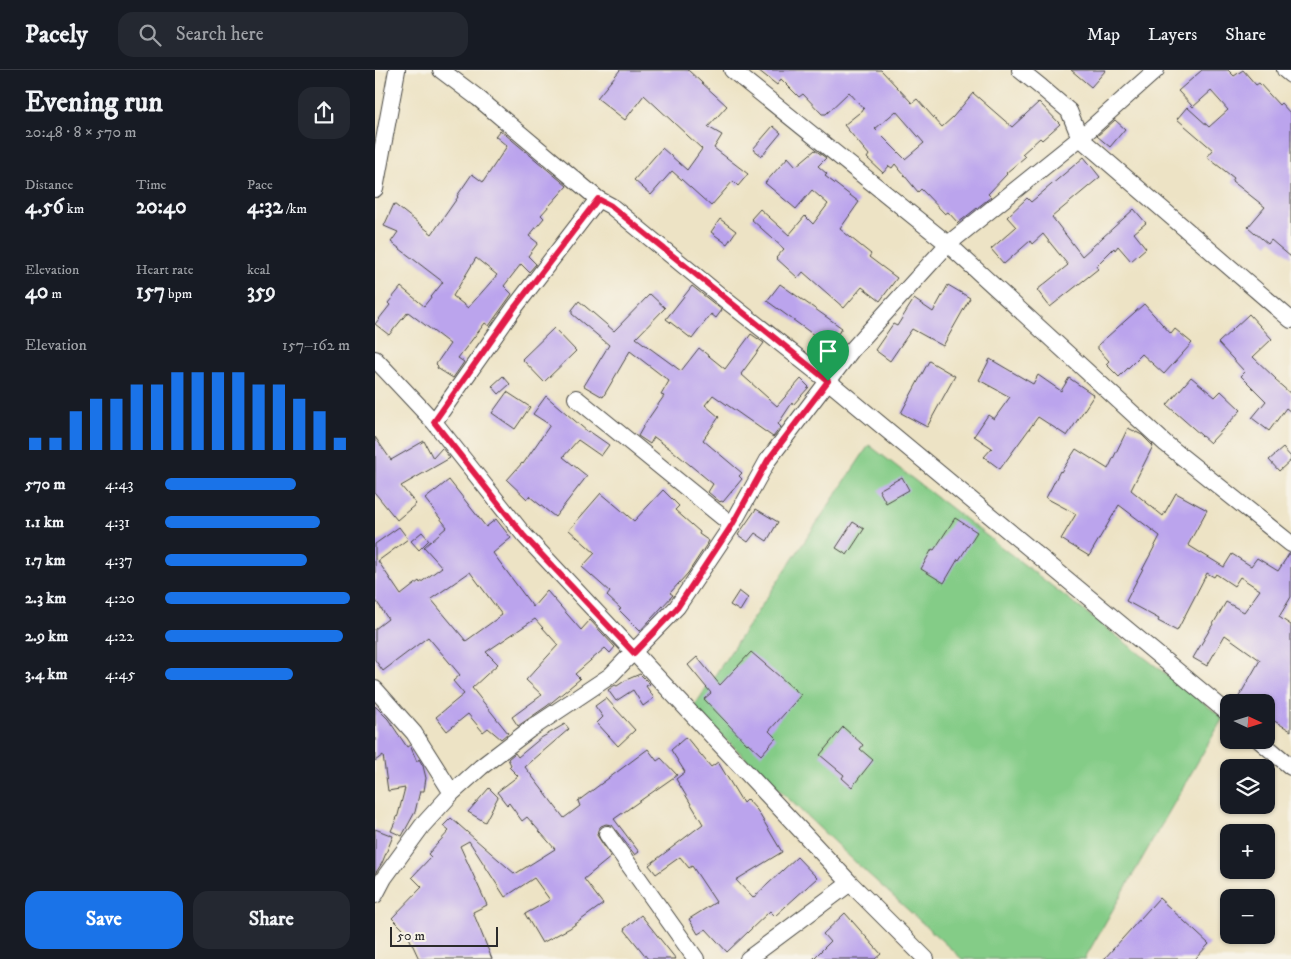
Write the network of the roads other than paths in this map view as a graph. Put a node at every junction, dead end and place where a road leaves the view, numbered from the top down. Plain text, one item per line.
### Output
1 (397, 70) edge
2 (441, 70) edge
3 (732, 70) edge
4 (1020, 70) edge
5 (1156, 70) edge
6 (1285, 70) edge
7 (1291, 75) edge
8 (1080, 138) junction
9 (375, 189) edge
10 (598, 199) junction
11 (948, 244) junction
12 (1291, 320) edge
13 (375, 359) edge
14 (828, 381) junction
15 (577, 398) dead end
16 (434, 422) junction
17 (732, 525) junction
18 (1291, 544) edge
19 (634, 653) junction
20 (375, 689) edge
21 (1220, 707) edge
22 (1270, 749) edge
23 (1291, 767) edge
24 (452, 793) junction
25 (607, 834) dead end
26 (850, 883) junction
27 (375, 894) edge
28 (696, 959) edge
29 (748, 959) edge
30 (926, 959) edge

1 - 9 street
2 - 10 street
3 - 11 street
4 - 8 street
5 - 8 street
6 - 7 street
8 - 11 street
8 - 12 street
10 - 14 street
10 - 16 street
11 - 14 street
11 - 18 street
13 - 16 street
14 - 17 street
14 - 21 street
15 - 17 street
16 - 19 street
17 - 19 street
19 - 24 street
19 - 26 street
20 - 24 street
22 - 23 street
24 - 27 street
25 - 28 street
26 - 29 street
26 - 30 street

